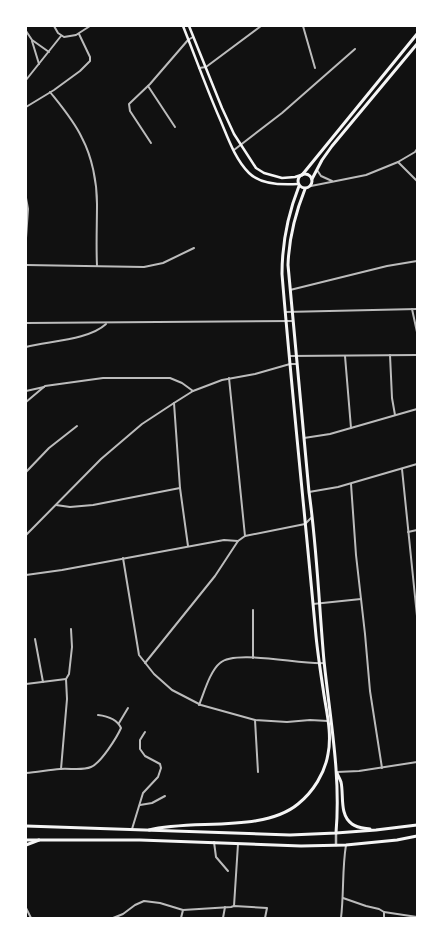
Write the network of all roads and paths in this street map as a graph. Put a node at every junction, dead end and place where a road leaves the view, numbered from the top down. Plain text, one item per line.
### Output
1 (54, 26) edge
2 (90, 26) edge
3 (183, 26) edge
4 (189, 26) edge
5 (261, 26) edge
6 (303, 26) edge
7 (26, 31) edge
8 (79, 34) junction
9 (417, 34) edge
10 (61, 36) junction
11 (194, 37) junction
12 (32, 40) junction
13 (188, 40) junction
14 (417, 44) edge
15 (356, 49) dead end
16 (49, 52) junction
17 (39, 64) junction
18 (206, 66) junction
19 (199, 68) junction
20 (315, 68) dead end
21 (26, 80) edge
22 (148, 86) junction
23 (50, 92) junction
24 (26, 107) edge
25 (175, 127) dead end
26 (151, 143) dead end
27 (240, 146) junction
28 (417, 149) edge
29 (234, 150) junction
30 (398, 162) junction
31 (317, 169) junction
32 (302, 175) junction
33 (312, 179) junction
34 (417, 181) edge
35 (333, 182) junction
36 (299, 185) junction
37 (311, 186) junction
38 (305, 189) junction
39 (26, 198) edge
40 (26, 238) edge
41 (194, 248) dead end
42 (417, 261) edge
43 (26, 265) edge
44 (96, 266) junction
45 (289, 290) junction
46 (412, 309) junction
47 (417, 309) edge
48 (285, 312) junction
49 (291, 312) junction
50 (286, 322) junction
51 (292, 322) junction
52 (26, 323) edge
53 (107, 324) junction
54 (417, 332) edge
55 (26, 347) edge
56 (390, 355) junction
57 (417, 355) edge
58 (289, 356) junction
59 (296, 356) junction
60 (345, 356) junction
61 (290, 364) junction
62 (296, 364) junction
63 (229, 378) junction
64 (45, 386) junction
65 (26, 391) edge
66 (193, 391) junction
67 (26, 402) edge
68 (174, 403) junction
69 (417, 409) edge
70 (395, 415) junction
71 (77, 426) dead end
72 (351, 428) junction
73 (304, 438) junction
74 (417, 464) edge
75 (402, 469) junction
76 (26, 472) edge
77 (351, 484) junction
78 (180, 488) junction
79 (309, 492) junction
80 (56, 505) junction
81 (312, 516) junction
82 (305, 524) junction
83 (417, 530) edge
84 (408, 532) junction
85 (26, 535) edge
86 (245, 536) junction
87 (238, 541) junction
88 (188, 546) junction
89 (122, 558) junction
90 (26, 575) edge
91 (361, 599) junction
92 (313, 604) junction
93 (319, 604) junction
94 (253, 610) dead end
95 (417, 616) edge
96 (70, 629) dead end
97 (35, 639) dead end
98 (253, 658) junction
99 (144, 663) junction
100 (324, 663) junction
101 (319, 664) junction
102 (66, 679) junction
103 (42, 682) junction
104 (26, 684) edge
105 (199, 704) junction
106 (128, 708) dead end
107 (98, 715) dead end
108 (255, 720) junction
109 (328, 722) junction
110 (119, 723) junction
111 (145, 732) dead end
112 (417, 762) edge
113 (382, 768) junction
114 (62, 769) junction
115 (258, 772) dead end
116 (337, 772) junction
117 (26, 773) edge
118 (165, 796) dead end
119 (140, 805) junction
120 (417, 825) edge
121 (26, 826) edge
122 (132, 829) junction
123 (149, 830) junction
124 (376, 830) junction
125 (336, 833) junction
126 (417, 836) edge
127 (26, 840) edge
128 (40, 840) junction
129 (214, 842) junction
130 (238, 844) junction
131 (26, 845) edge
132 (336, 845) junction
133 (346, 845) junction
134 (228, 871) dead end
135 (342, 898) junction
136 (234, 906) junction
137 (225, 907) junction
138 (26, 908) edge
139 (183, 910) junction
140 (384, 912) junction
141 (417, 917) edge
142 (31, 918) edge
143 (113, 918) edge
144 (181, 918) edge
145 (223, 918) edge
146 (265, 918) edge
147 (340, 918) edge
148 (384, 918) edge

1 - 10 street
2 - 8 street
3 - 13 main road
4 - 11 main road
5 - 18 street
6 - 20 street
7 - 12 street
8 - 10 street
8 - 23 street
9 - 32 main road
10 - 16 street
11 - 13 street
11 - 18 main road
12 - 16 street
12 - 17 street
13 - 19 main road
13 - 22 street
14 - 31 main road
15 - 27 street
16 - 17 street
17 - 21 street
18 - 19 street
18 - 27 main road
19 - 29 main road
22 - 25 street
22 - 26 street
23 - 24 street
23 - 44 street
27 - 29 street
27 - 32 main road
28 - 30 street
29 - 36 main road
30 - 34 street
30 - 35 street
31 - 33 main road
31 - 35 street
32 - 33 main road
32 - 36 main road
33 - 37 main road
35 - 37 street
36 - 38 main road
36 - 48 main road
37 - 38 main road
38 - 45 main road
39 - 40 street
41 - 44 street
42 - 45 street
43 - 44 street
45 - 49 main road
46 - 47 street
46 - 49 street
46 - 54 street
48 - 49 street
48 - 50 main road
49 - 51 main road
50 - 51 street
50 - 53 street
50 - 58 main road
51 - 59 main road
52 - 53 street
53 - 55 street
56 - 57 street
56 - 60 street
56 - 70 street
58 - 59 street
58 - 61 main road
59 - 60 street
59 - 62 main road
60 - 72 street
61 - 62 street
61 - 63 street
61 - 82 main road
62 - 73 main road
63 - 66 street
63 - 86 street
64 - 65 street
64 - 66 street
64 - 67 street
66 - 68 street
68 - 78 street
68 - 80 street
69 - 70 street
70 - 72 street
71 - 76 street
72 - 73 street
73 - 79 main road
74 - 75 street
75 - 77 street
75 - 84 street
77 - 79 street
77 - 91 street
78 - 80 street
78 - 88 street
79 - 81 main road
80 - 85 street
81 - 82 street
81 - 93 main road
82 - 86 street
82 - 92 main road
83 - 84 street
84 - 95 street
86 - 87 street
87 - 88 street
87 - 99 street
88 - 89 street
89 - 90 street
89 - 99 street
91 - 93 street
91 - 113 street
92 - 93 street
92 - 101 main road
93 - 100 main road
94 - 98 street
96 - 102 street
97 - 103 street
98 - 101 street
98 - 105 street
99 - 105 street
100 - 101 street
100 - 116 main road
101 - 109 main road
102 - 103 street
102 - 114 street
103 - 104 street
105 - 108 street
106 - 110 street
107 - 110 street
108 - 109 street
108 - 115 street
109 - 123 main road
110 - 114 street
111 - 119 street
112 - 113 street
113 - 116 street
114 - 117 street
116 - 124 main road
116 - 125 main road
118 - 119 street
119 - 122 street
120 - 124 main road
121 - 122 main road
122 - 123 main road
123 - 125 main road
124 - 125 main road
125 - 132 street
126 - 133 main road
127 - 128 main road
128 - 129 main road
128 - 131 main road
129 - 130 main road
129 - 134 street
130 - 132 main road
130 - 136 street
132 - 133 main road
133 - 135 street
135 - 140 street
135 - 147 street
136 - 137 street
136 - 146 street
137 - 139 street
137 - 145 street
138 - 142 street
139 - 143 street
139 - 144 street
140 - 141 street
140 - 148 street

